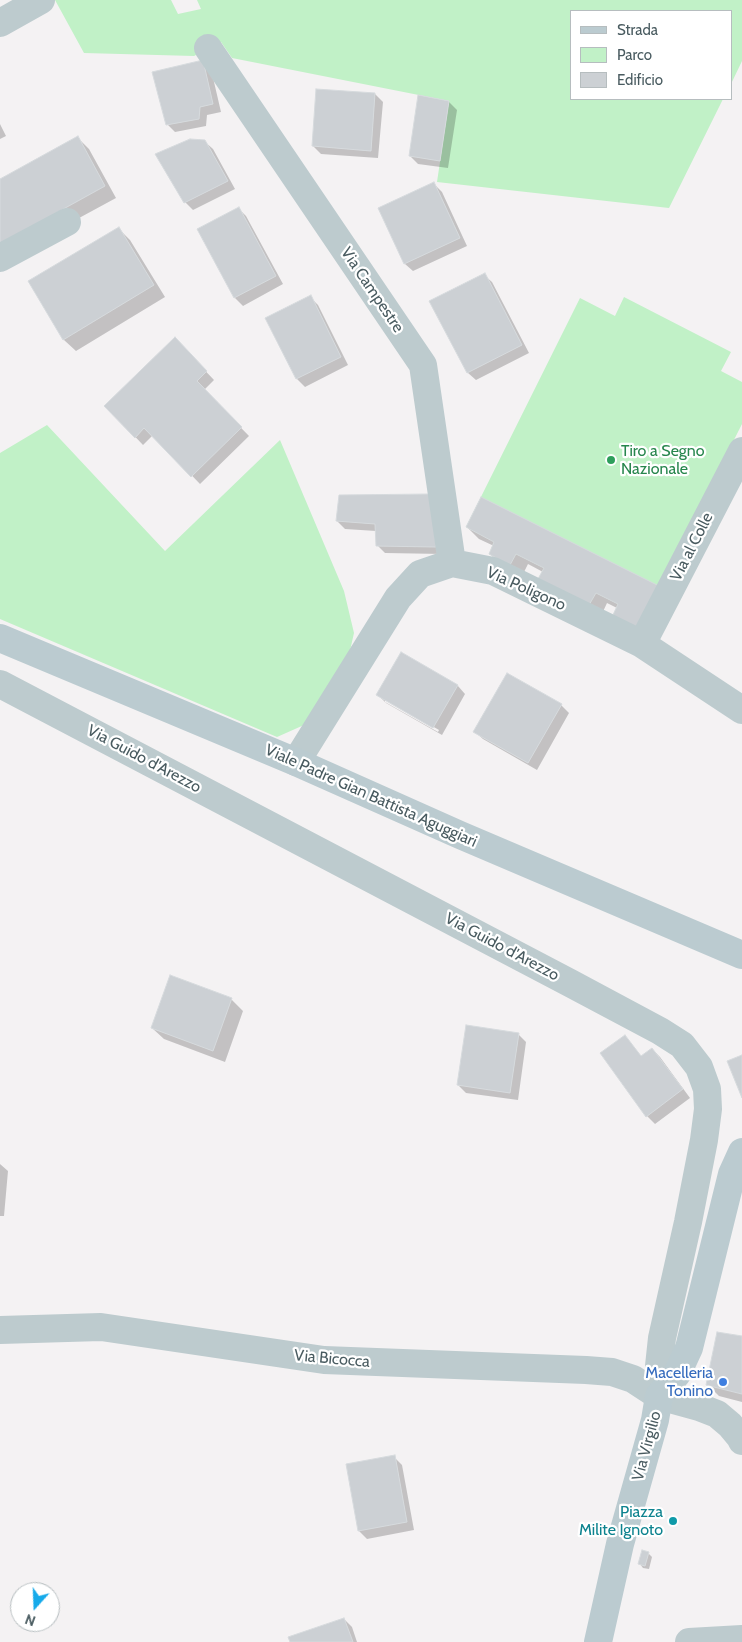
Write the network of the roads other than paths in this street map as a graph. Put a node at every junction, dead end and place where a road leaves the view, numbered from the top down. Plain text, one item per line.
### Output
1 (41, 0) edge
2 (0, 23) edge
3 (208, 48) dead end
4 (67, 222) dead end
5 (0, 258) edge
6 (742, 450) edge
7 (452, 563) junction
8 (0, 638) edge
9 (642, 644) junction
10 (0, 684) edge
11 (742, 710) edge
12 (296, 762) junction
13 (742, 956) edge
14 (742, 1152) edge
15 (0, 1330) edge
16 (659, 1396) junction
17 (717, 1414) junction
18 (742, 1430) edge
19 (742, 1442) edge
20 (742, 1639) edge
21 (598, 1642) edge
22 (689, 1642) edge

1 - 2 street
3 - 7 street, Via Campestre
4 - 5 street
6 - 9 street, Via al Colle
7 - 9 street, Via Poligono
7 - 12 street
8 - 12 main road, Viale Padre Gian Battista Aguggiari
9 - 11 street, Via Poligono
10 - 16 street, Via Guido d'Arezzo
12 - 13 main road, Viale Padre Gian Battista Aguggiari
14 - 16 main road
15 - 16 street, Via Bicocca
16 - 17 street
16 - 21 main road, Via Virgilio
17 - 18 street
17 - 19 street
20 - 22 street

